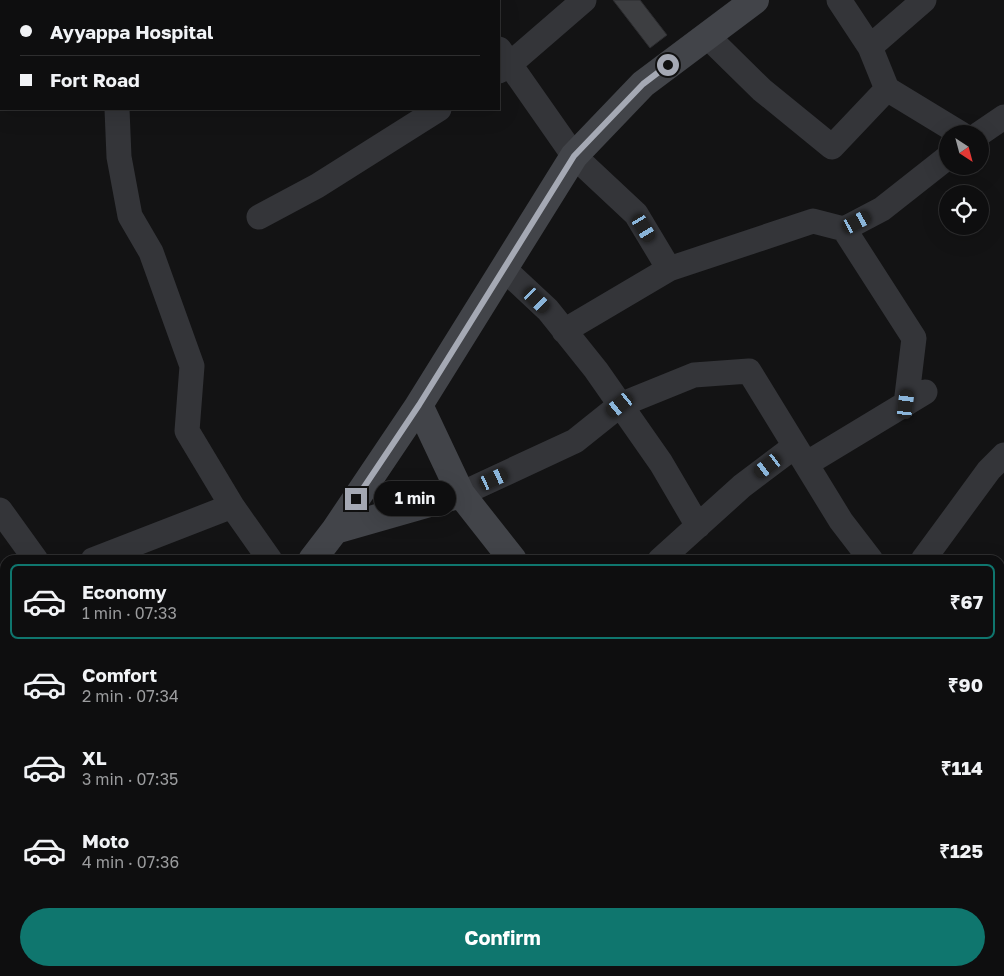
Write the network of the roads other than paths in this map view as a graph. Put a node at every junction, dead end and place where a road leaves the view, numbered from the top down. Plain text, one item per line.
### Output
1 (584, 0) edge
2 (755, 0) edge
3 (839, 0) edge
4 (924, 0) edge
5 (707, 36) junction
6 (870, 46) junction
7 (502, 61) edge
8 (887, 89) junction
9 (116, 110) edge
10 (424, 112) edge
11 (1004, 117) edge
12 (946, 125) edge
13 (989, 127) edge
14 (574, 156) junction
15 (939, 165) edge
16 (259, 217) dead end
17 (844, 229) junction
18 (504, 269) junction
19 (669, 270) junction
20 (564, 331) junction
21 (419, 405) junction
22 (620, 405) junction
23 (801, 455) junction
24 (1004, 456) edge
25 (461, 494) junction
26 (232, 506) junction
27 (0, 510) edge
28 (698, 526) junction
29 (335, 530) junction
30 (32, 555) edge
31 (106, 555) edge
32 (266, 555) edge
33 (316, 555) edge
34 (509, 555) edge
35 (666, 555) edge
36 (867, 555) edge
37 (927, 555) edge

1 - 7 street
2 - 5 main road
3 - 6 street
4 - 6 street
5 - 8 street
5 - 14 main road
6 - 8 street
7 - 14 street
8 - 12 street
9 - 26 street
10 - 16 street
11 - 13 street
14 - 18 main road
14 - 19 street
15 - 17 street
17 - 19 street
17 - 23 street
18 - 20 street
18 - 21 main road
19 - 20 street
20 - 22 street
21 - 25 main road
21 - 29 main road
22 - 23 street
22 - 25 street
22 - 28 street
23 - 28 street
23 - 36 street
24 - 37 street
25 - 29 main road
25 - 34 main road
26 - 31 street
26 - 32 street
27 - 30 street
28 - 35 street
29 - 33 main road

